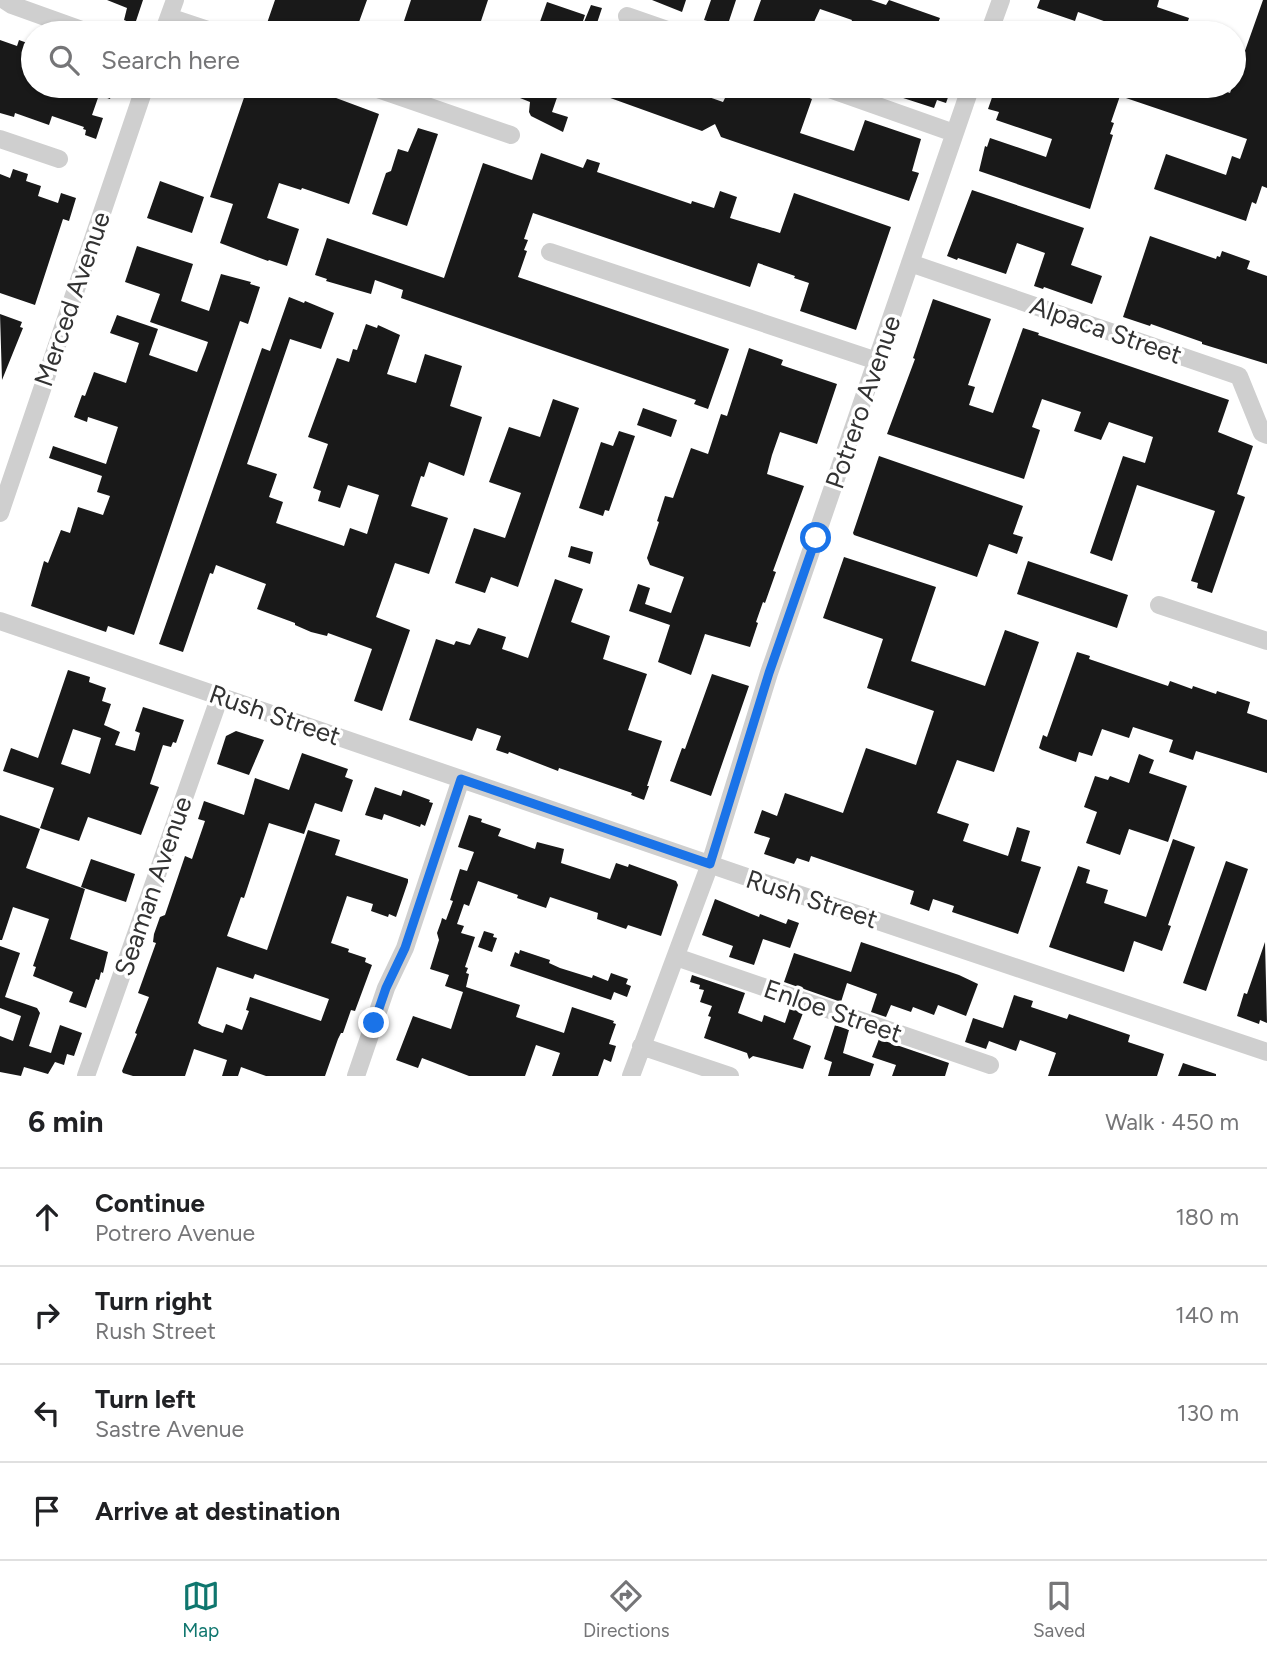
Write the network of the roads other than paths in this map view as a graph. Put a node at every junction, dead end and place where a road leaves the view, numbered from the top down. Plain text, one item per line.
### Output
1 (4, 0) edge
2 (1001, 0) edge
3 (627, 16) dead end
4 (57, 21) edge
5 (641, 21) edge
6 (993, 21) edge
7 (141, 98) edge
8 (404, 98) edge
9 (855, 98) edge
10 (967, 98) edge
11 (954, 133) junction
12 (512, 135) dead end
13 (0, 139) edge
14 (59, 159) dead end
15 (550, 253) dead end
16 (910, 263) junction
17 (877, 361) junction
18 (1267, 435) edge
19 (0, 513) edge
20 (1159, 605) dead end
21 (0, 621) edge
22 (1267, 641) edge
23 (220, 696) junction
24 (461, 779) junction
25 (710, 864) junction
26 (676, 957) junction
27 (641, 1046) junction
28 (1267, 1052) edge
29 (990, 1065) dead end
30 (86, 1076) edge
31 (356, 1076) edge
32 (631, 1076) edge
33 (730, 1076) edge

1 - 4 street
2 - 6 street
3 - 5 street
7 - 19 street, Merced Avenue
8 - 12 street
9 - 11 street
10 - 11 street, Potrero Avenue
11 - 16 street, Potrero Avenue
13 - 14 street
15 - 17 street
16 - 17 street, Potrero Avenue
16 - 18 street, Alpaca Street
17 - 25 street, Potrero Avenue
20 - 22 street
21 - 23 street, Rush Street
23 - 24 street, Rush Street
23 - 30 street, Seaman Avenue
24 - 25 street, Rush Street
24 - 31 street
25 - 26 street, Potrero Avenue
25 - 28 street, Rush Street
26 - 27 street, Potrero Avenue
26 - 29 street, Enloe Street
27 - 32 street, Potrero Avenue
27 - 33 street

